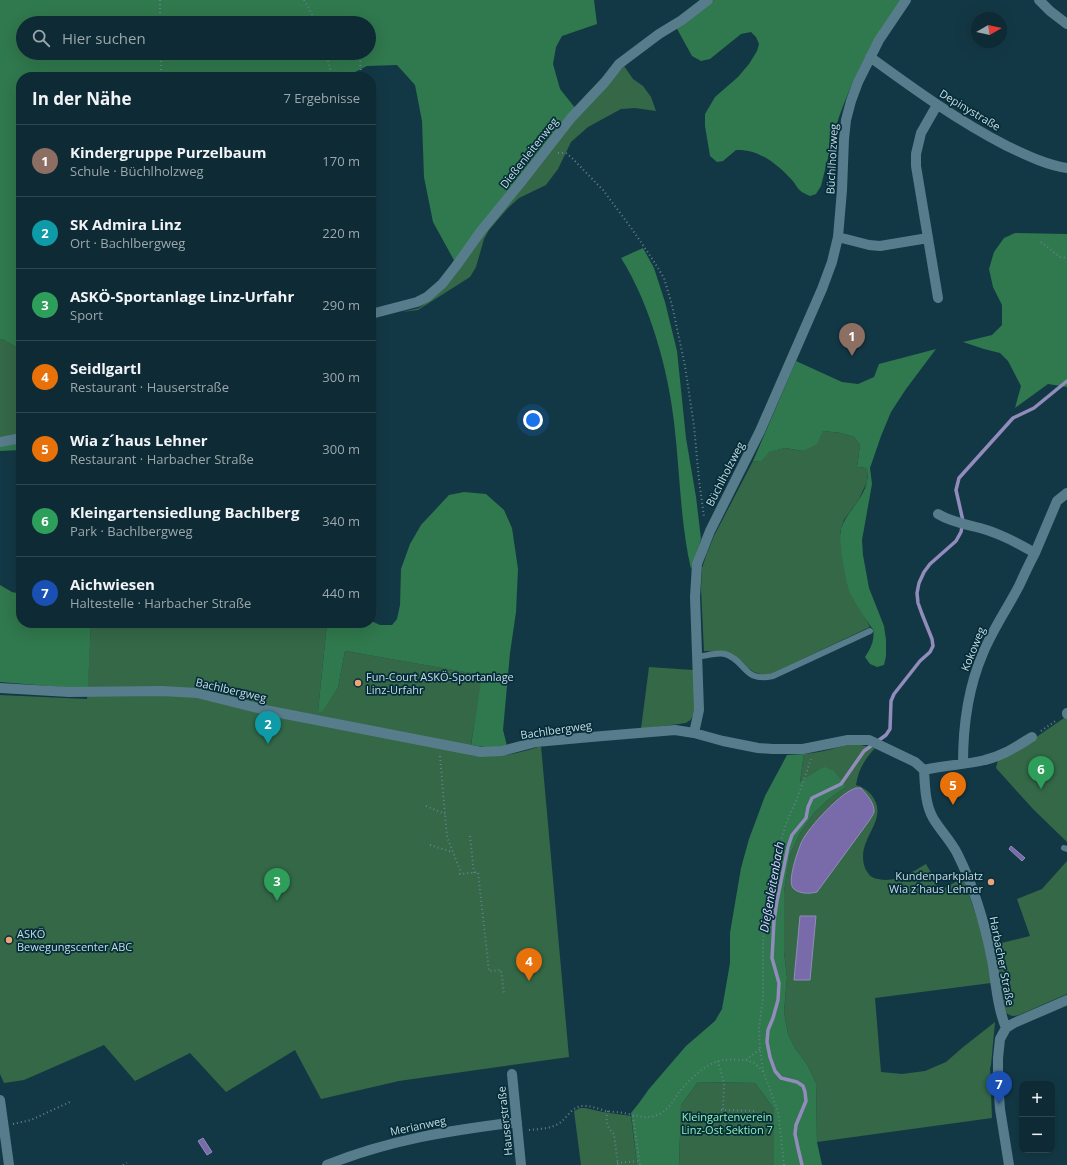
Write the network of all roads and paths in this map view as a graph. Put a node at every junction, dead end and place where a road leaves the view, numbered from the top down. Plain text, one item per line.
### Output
1 (160, 0) edge
2 (304, 0) edge
3 (708, 0) edge
4 (906, 0) edge
5 (1040, 0) edge
6 (160, 16) edge
7 (313, 16) edge
8 (1067, 24) edge
9 (870, 57) junction
10 (161, 60) edge
11 (328, 60) edge
12 (360, 60) edge
13 (161, 72) edge
14 (331, 72) edge
15 (361, 72) edge
16 (937, 105) junction
17 (554, 155) dead end
18 (1067, 168) edge
19 (838, 237) junction
20 (928, 238) junction
21 (1041, 242) dead end
22 (1067, 258) edge
23 (938, 298) dead end
24 (376, 313) edge
25 (16, 439) edge
26 (0, 442) edge
27 (1067, 493) edge
28 (938, 514) dead end
29 (710, 530) junction
30 (1035, 553) junction
31 (870, 631) dead end
32 (697, 657) junction
33 (0, 688) edge
34 (1067, 714) edge
35 (694, 732) junction
36 (1032, 737) joint
37 (442, 745) junction
38 (962, 763) junction
39 (809, 767) dead end
40 (924, 770) junction
41 (426, 806) dead end
42 (445, 814) junction
43 (470, 836) dead end
44 (430, 845) dead end
45 (452, 852) junction
46 (474, 873) junction
47 (504, 994) dead end
48 (1067, 1000) edge
49 (1006, 1028) junction
50 (760, 1049) junction
51 (746, 1060) junction
52 (718, 1061) junction
53 (763, 1071) junction
54 (512, 1074) dead end
55 (0, 1100) edge
56 (72, 1102) dead end
57 (608, 1111) junction
58 (757, 1111) dead end
59 (633, 1116) junction
60 (3, 1125) junction
61 (517, 1127) junction
62 (639, 1161) junction
63 (127, 1163) dead end
64 (618, 1164) edge
65 (9, 1165) edge
66 (123, 1165) edge
67 (327, 1165) edge
68 (521, 1165) edge
69 (640, 1165) edge
70 (784, 1165) edge
71 (1009, 1165) edge

1 - 6 path
2 - 7 path
3 - 24 street, Dießenleitenweg
4 - 9 street, Büchlholzweg
5 - 8 street
9 - 16 street, Depinystraße
9 - 19 street, Büchlholzweg
10 - 13 path
11 - 14 path
12 - 15 path
16 - 18 street, Depinystraße
16 - 20 street
17 - 29 path
19 - 20 street
19 - 29 street, Büchlholzweg
20 - 23 street
21 - 22 path
25 - 26 street
27 - 30 street, Kokoweg
28 - 30 street
29 - 32 street, Büchlholzweg
30 - 38 street, Kokoweg
31 - 32 lane
32 - 35 street, Büchlholzweg
33 - 37 street, Bachlbergweg
34 - 36 path
35 - 37 street, Bachlbergweg
35 - 40 street, Bachlbergweg
36 - 38 street
37 - 42 path
38 - 40 street
39 - 50 path
40 - 49 street, Harbacher Straße
41 - 42 path
42 - 45 path
43 - 46 path
44 - 45 path
45 - 46 path
46 - 47 path
48 - 49 street
49 - 71 street
50 - 51 path
50 - 53 path
51 - 52 path
51 - 53 path
52 - 58 path
52 - 59 path
53 - 70 path
54 - 61 street, Hauserstraße
55 - 60 street
56 - 60 path
57 - 59 path
57 - 61 path
57 - 64 path
59 - 62 path
60 - 65 street
61 - 67 street, Merianweg
61 - 68 street, Hauserstraße
62 - 64 path
62 - 69 path
63 - 66 path

